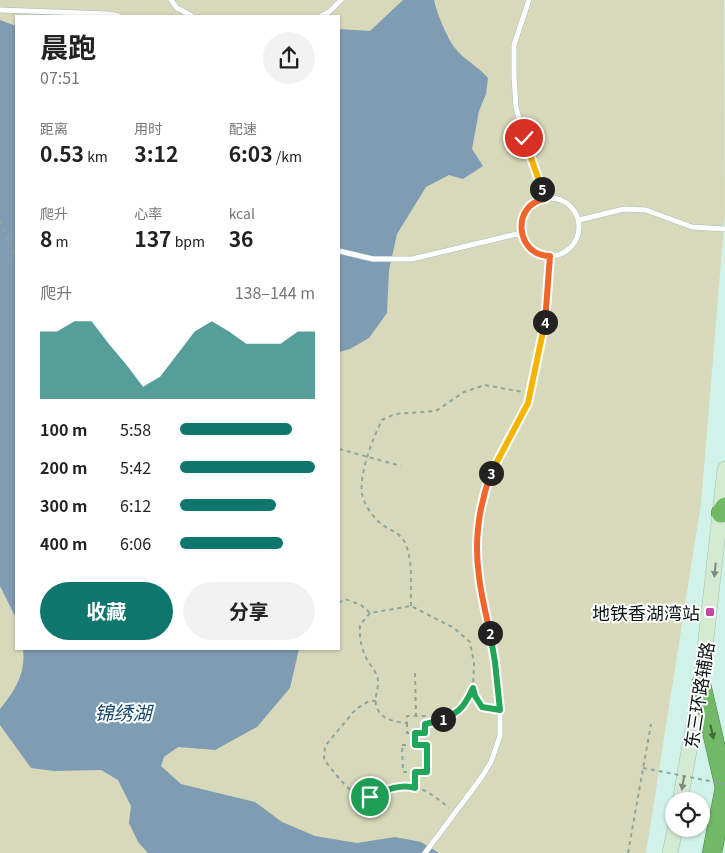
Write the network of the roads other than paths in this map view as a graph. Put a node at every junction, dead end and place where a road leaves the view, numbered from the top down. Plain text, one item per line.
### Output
1 (171, 0) edge
2 (341, 0) edge
3 (529, 0) edge
4 (0, 10) edge
5 (114, 15) edge
6 (190, 15) edge
7 (323, 15) edge
8 (545, 199) junction
9 (579, 220) junction
10 (725, 229) edge
11 (521, 233) junction
12 (340, 251) edge
13 (550, 256) junction
14 (725, 469) edge
15 (723, 510) edge
16 (701, 684) junction
17 (725, 786) edge
18 (682, 792) edge
19 (673, 837) edge
20 (425, 853) edge
21 (670, 853) edge
22 (712, 853) edge

1 - 6 lane
2 - 7 lane
3 - 8 lane
4 - 5 lane
8 - 9 lane
8 - 11 lane
9 - 10 lane
9 - 13 lane
11 - 12 lane
11 - 13 lane
13 - 20 lane
14 - 15 main road, 东三环路辅路
15 -> 16 main road, 东三环路辅路
16 -> 17 highway
16 -> 18 main road, 东三环路辅路
17 - 22 highway
19 - 21 main road

